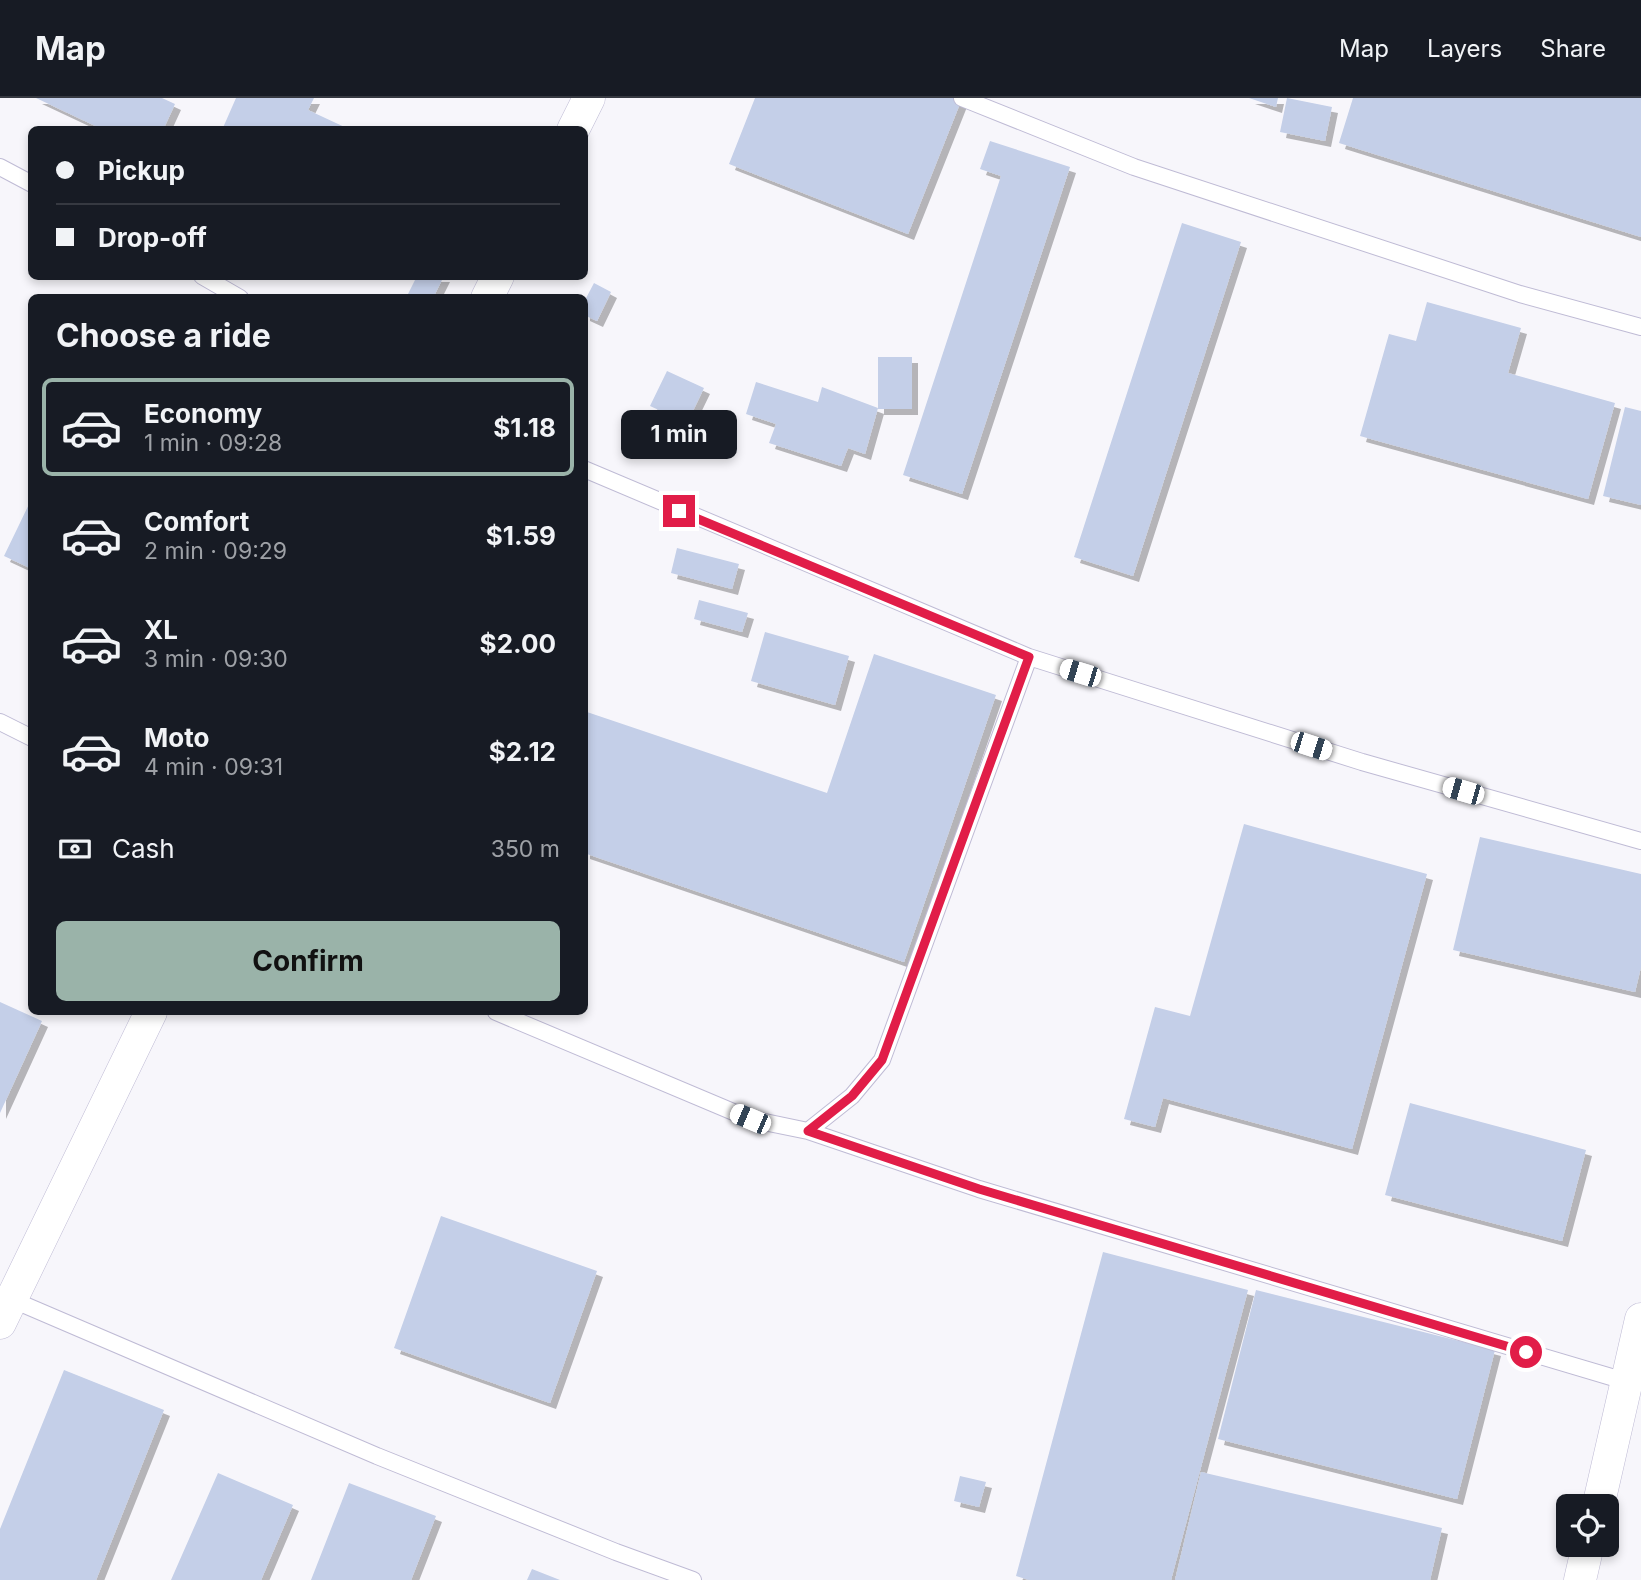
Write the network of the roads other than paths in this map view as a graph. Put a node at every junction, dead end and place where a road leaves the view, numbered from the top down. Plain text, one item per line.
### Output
1 (589, 98) edge
2 (961, 98) edge
3 (575, 126) edge
4 (0, 167) edge
5 (28, 182) edge
6 (209, 280) edge
7 (233, 294) edge
8 (1641, 327) edge
9 (588, 471) edge
10 (1029, 657) junction
11 (0, 722) edge
12 (28, 736) edge
13 (1641, 841) edge
14 (149, 1015) edge
15 (503, 1015) edge
16 (808, 1131) junction
17 (4, 1305) edge
18 (1641, 1319) edge
19 (1634, 1384) edge
20 (1602, 1494) edge
21 (1585, 1557) edge
22 (693, 1580) edge
23 (1580, 1580) edge

1 - 3 street
2 - 8 lane
4 - 5 lane
6 - 7 lane
9 - 10 lane
10 - 13 lane
10 - 16 lane
11 - 12 lane
14 - 17 street
15 - 16 lane
16 - 19 lane
17 - 22 lane
18 - 19 street
19 - 20 street
21 - 23 street

